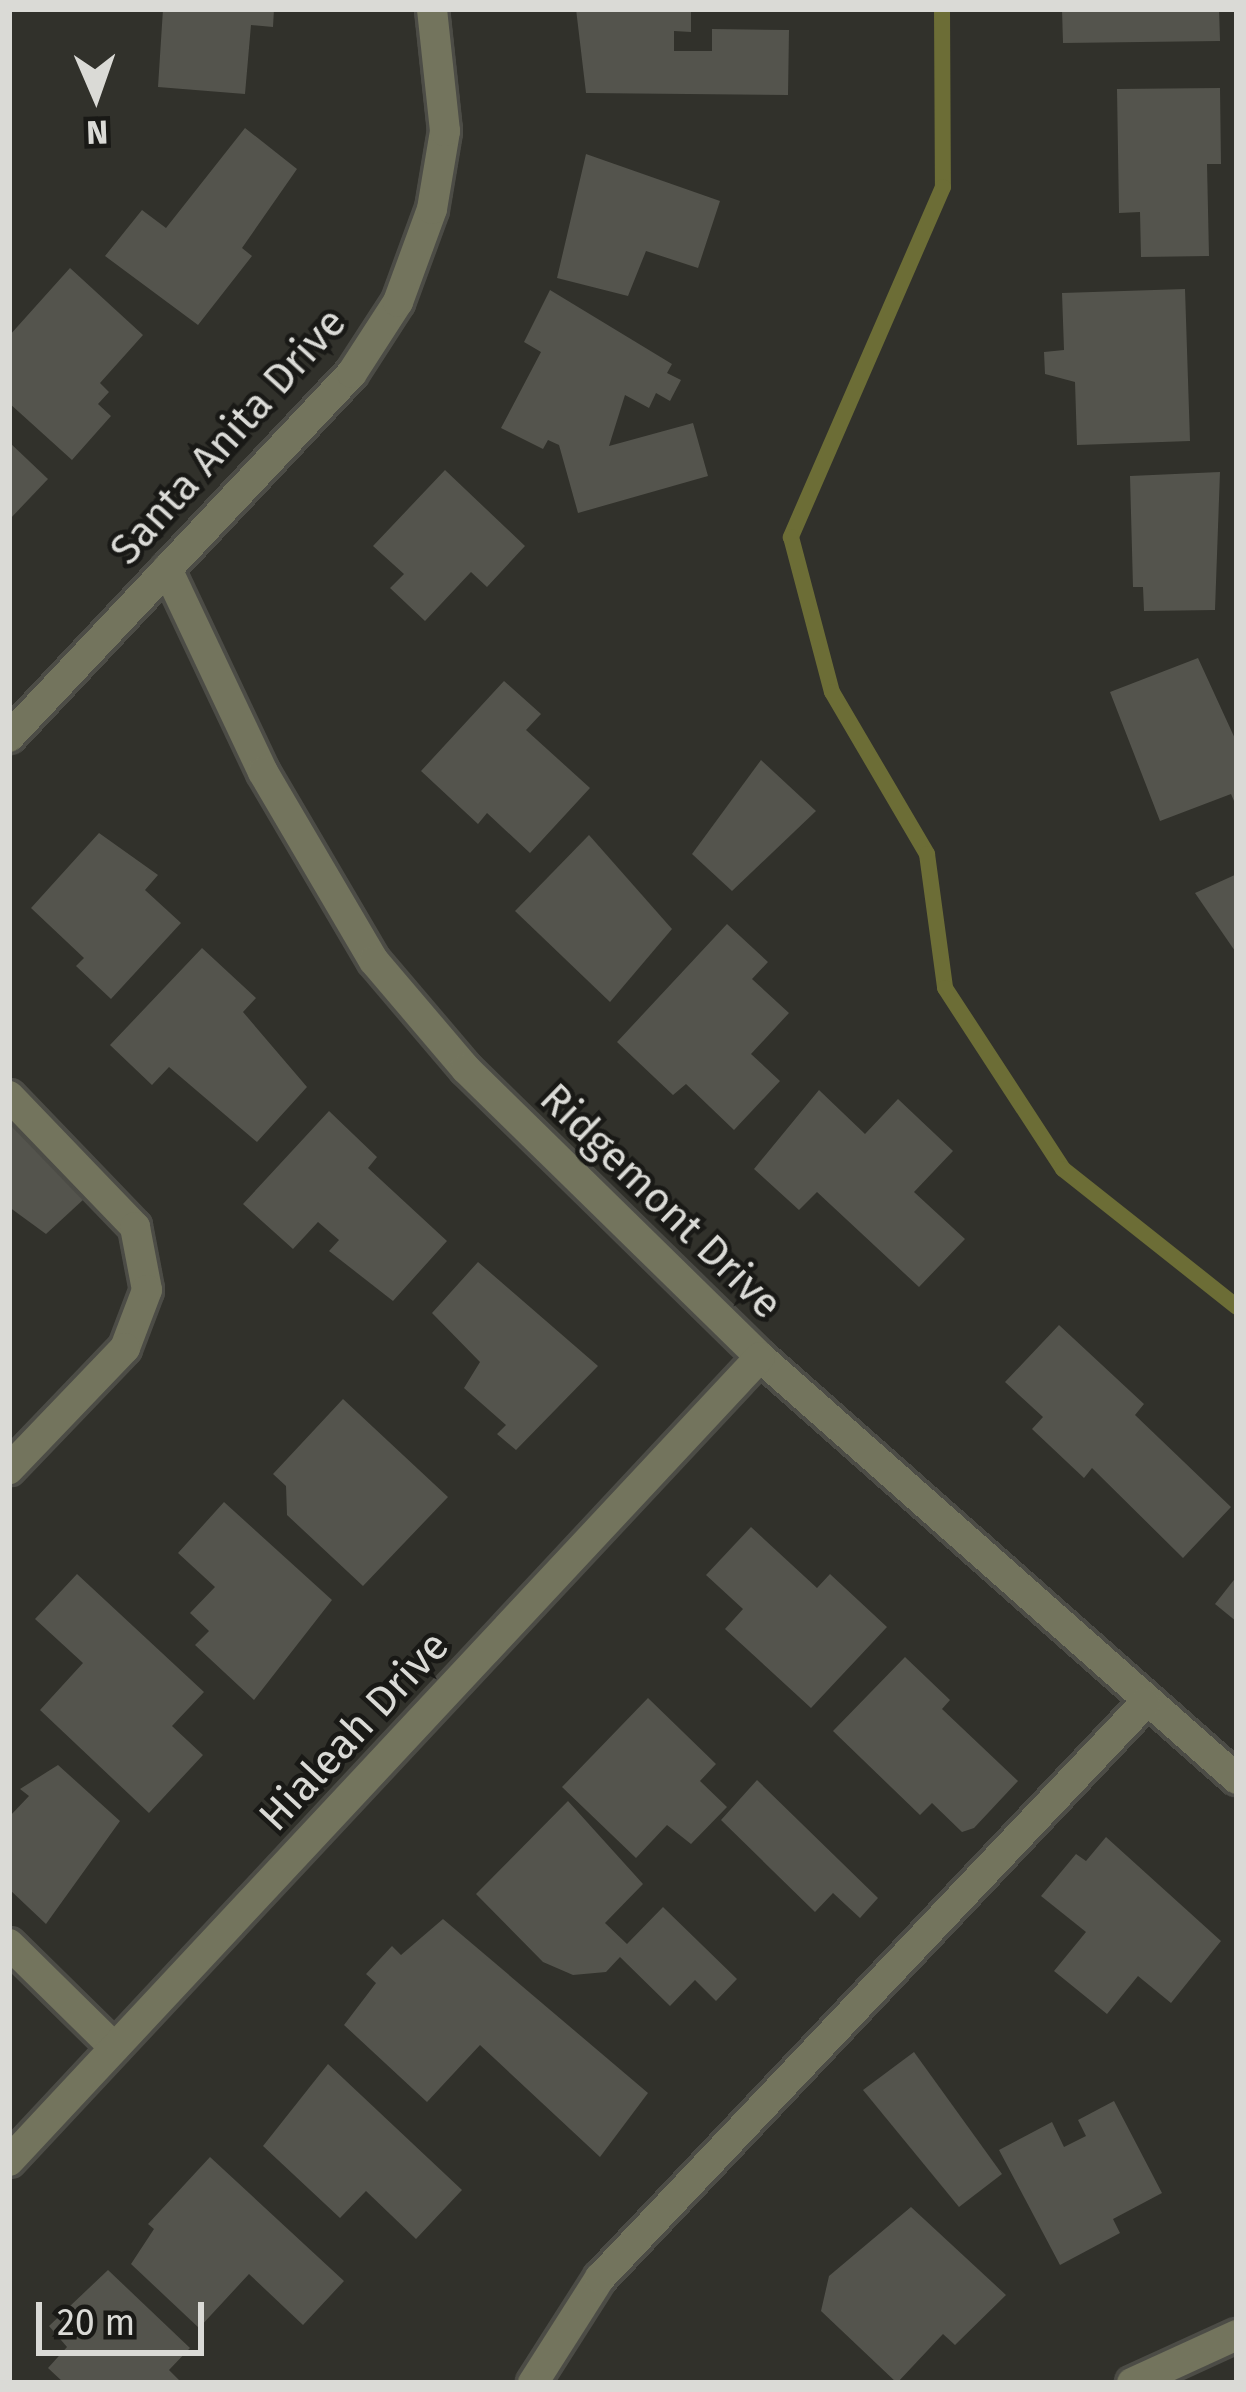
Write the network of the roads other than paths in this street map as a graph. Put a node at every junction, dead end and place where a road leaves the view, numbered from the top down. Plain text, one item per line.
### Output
1 (432, 9) edge
2 (167, 569) junction
3 (9, 737) edge
4 (9, 1096) edge
5 (760, 1357) junction
6 (9, 1469) edge
7 (1145, 1703) junction
8 (1237, 1779) edge
9 (9, 1944) edge
10 (115, 2048) junction
11 (9, 2161) edge
12 (1237, 2335) edge
13 (533, 2383) edge
14 (1132, 2383) edge

1 - 2 street, Santa Anita Drive
2 - 3 street, Santa Anita Drive
2 - 5 street, Ridgemont Drive
4 - 6 street
5 - 7 street, Ridgemont Drive
5 - 10 street, Hialeah Drive
7 - 8 street, Ridgemont Drive
7 - 13 street
9 - 10 street
10 - 11 street, Hialeah Drive
12 - 14 street

